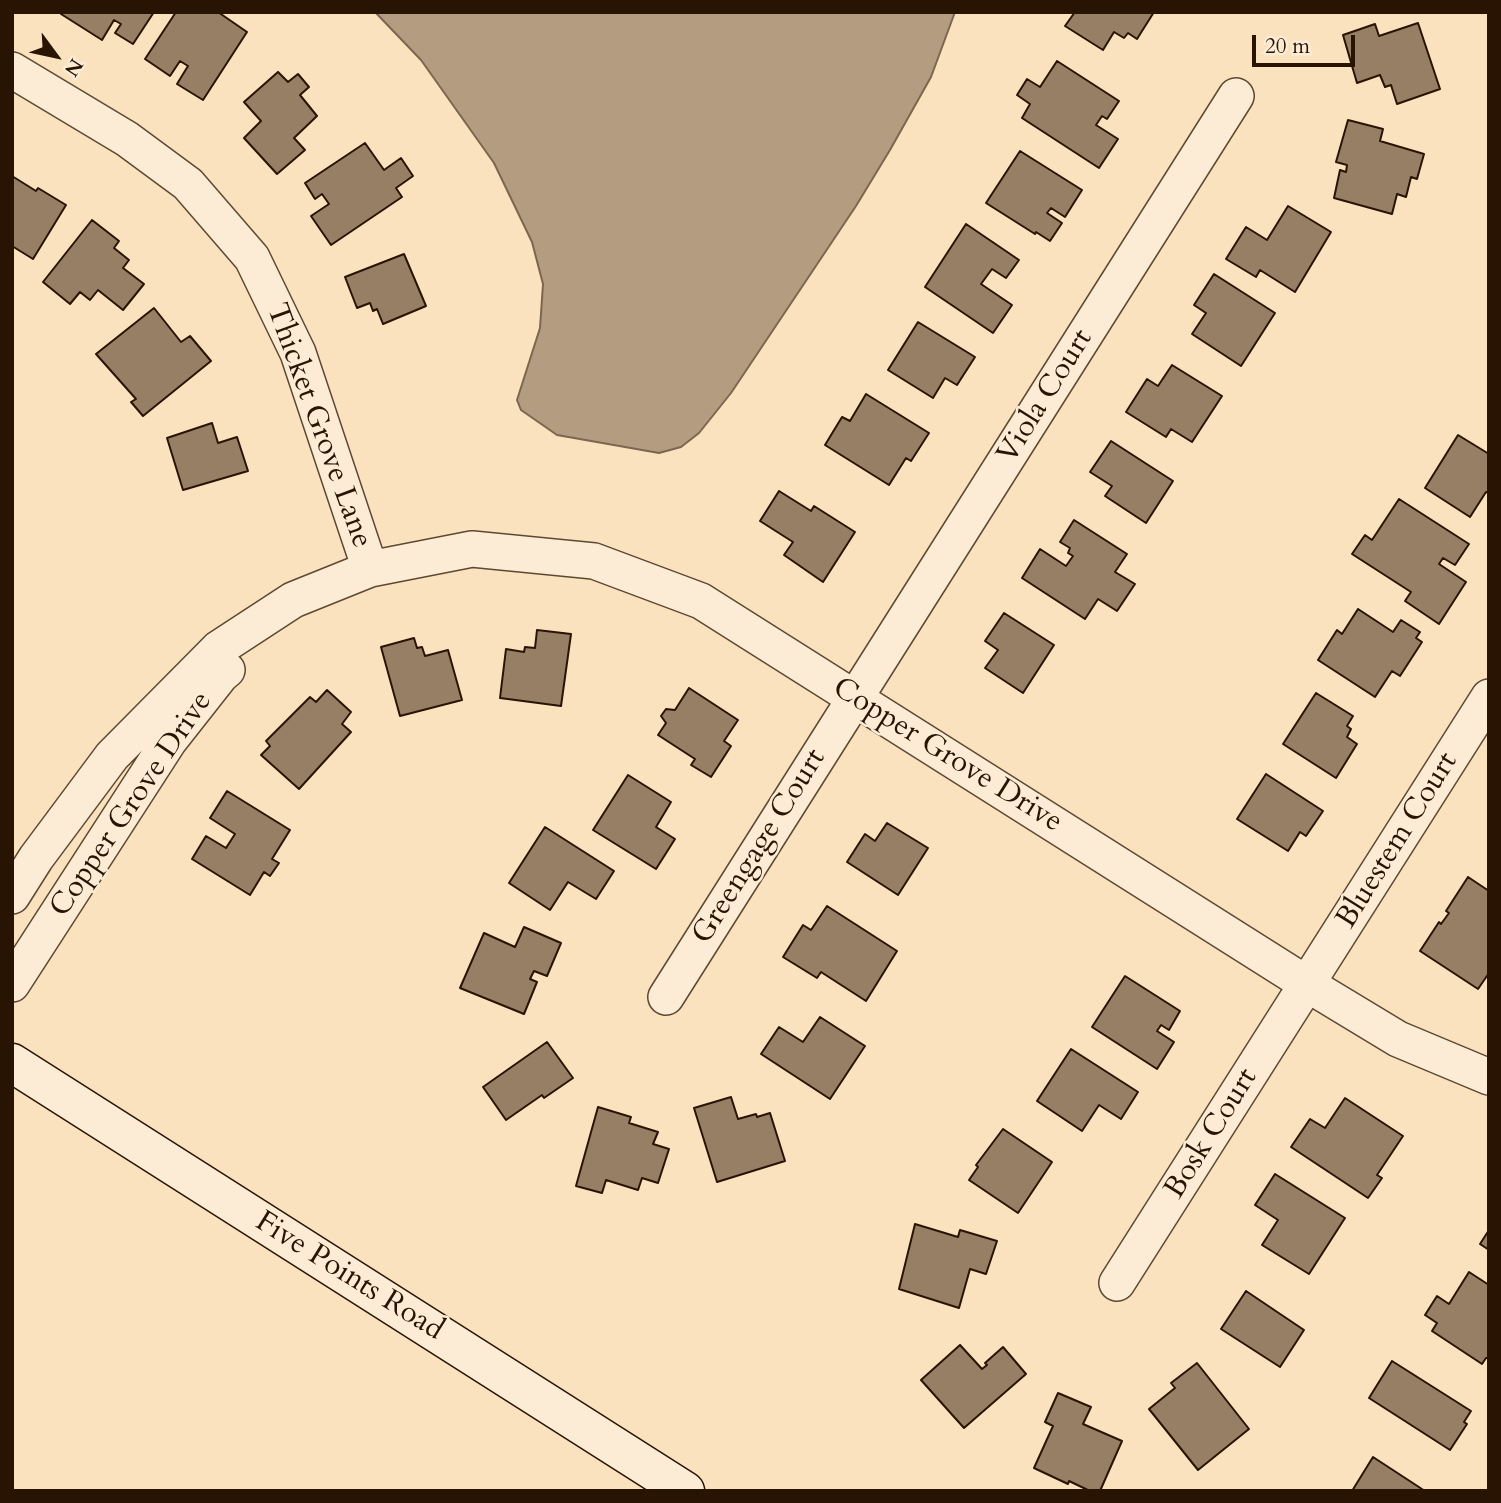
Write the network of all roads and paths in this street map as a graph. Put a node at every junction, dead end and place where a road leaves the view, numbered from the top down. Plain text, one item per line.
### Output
1 (12, 70) edge
2 (1236, 96) dead end
3 (369, 569) junction
4 (1489, 697) edge
5 (855, 698) junction
6 (12, 895) edge
7 (12, 984) edge
8 (1307, 984) junction
9 (666, 997) dead end
10 (12, 1063) edge
11 (1489, 1077) edge
12 (1118, 1283) dead end
13 (685, 1491) edge

1 - 3 street, Thicket Grove Lane
2 - 5 street, Viola Court
3 - 5 street, Copper Grove Drive
3 - 6 street, Copper Grove Drive
3 - 7 street, Copper Grove Drive
4 - 8 street, Bluestem Court
5 - 8 street, Copper Grove Drive
5 - 9 street, Greengage Court
8 - 11 street, Copper Grove Drive
8 - 12 street, Bosk Court
10 - 13 street, Five Points Road

